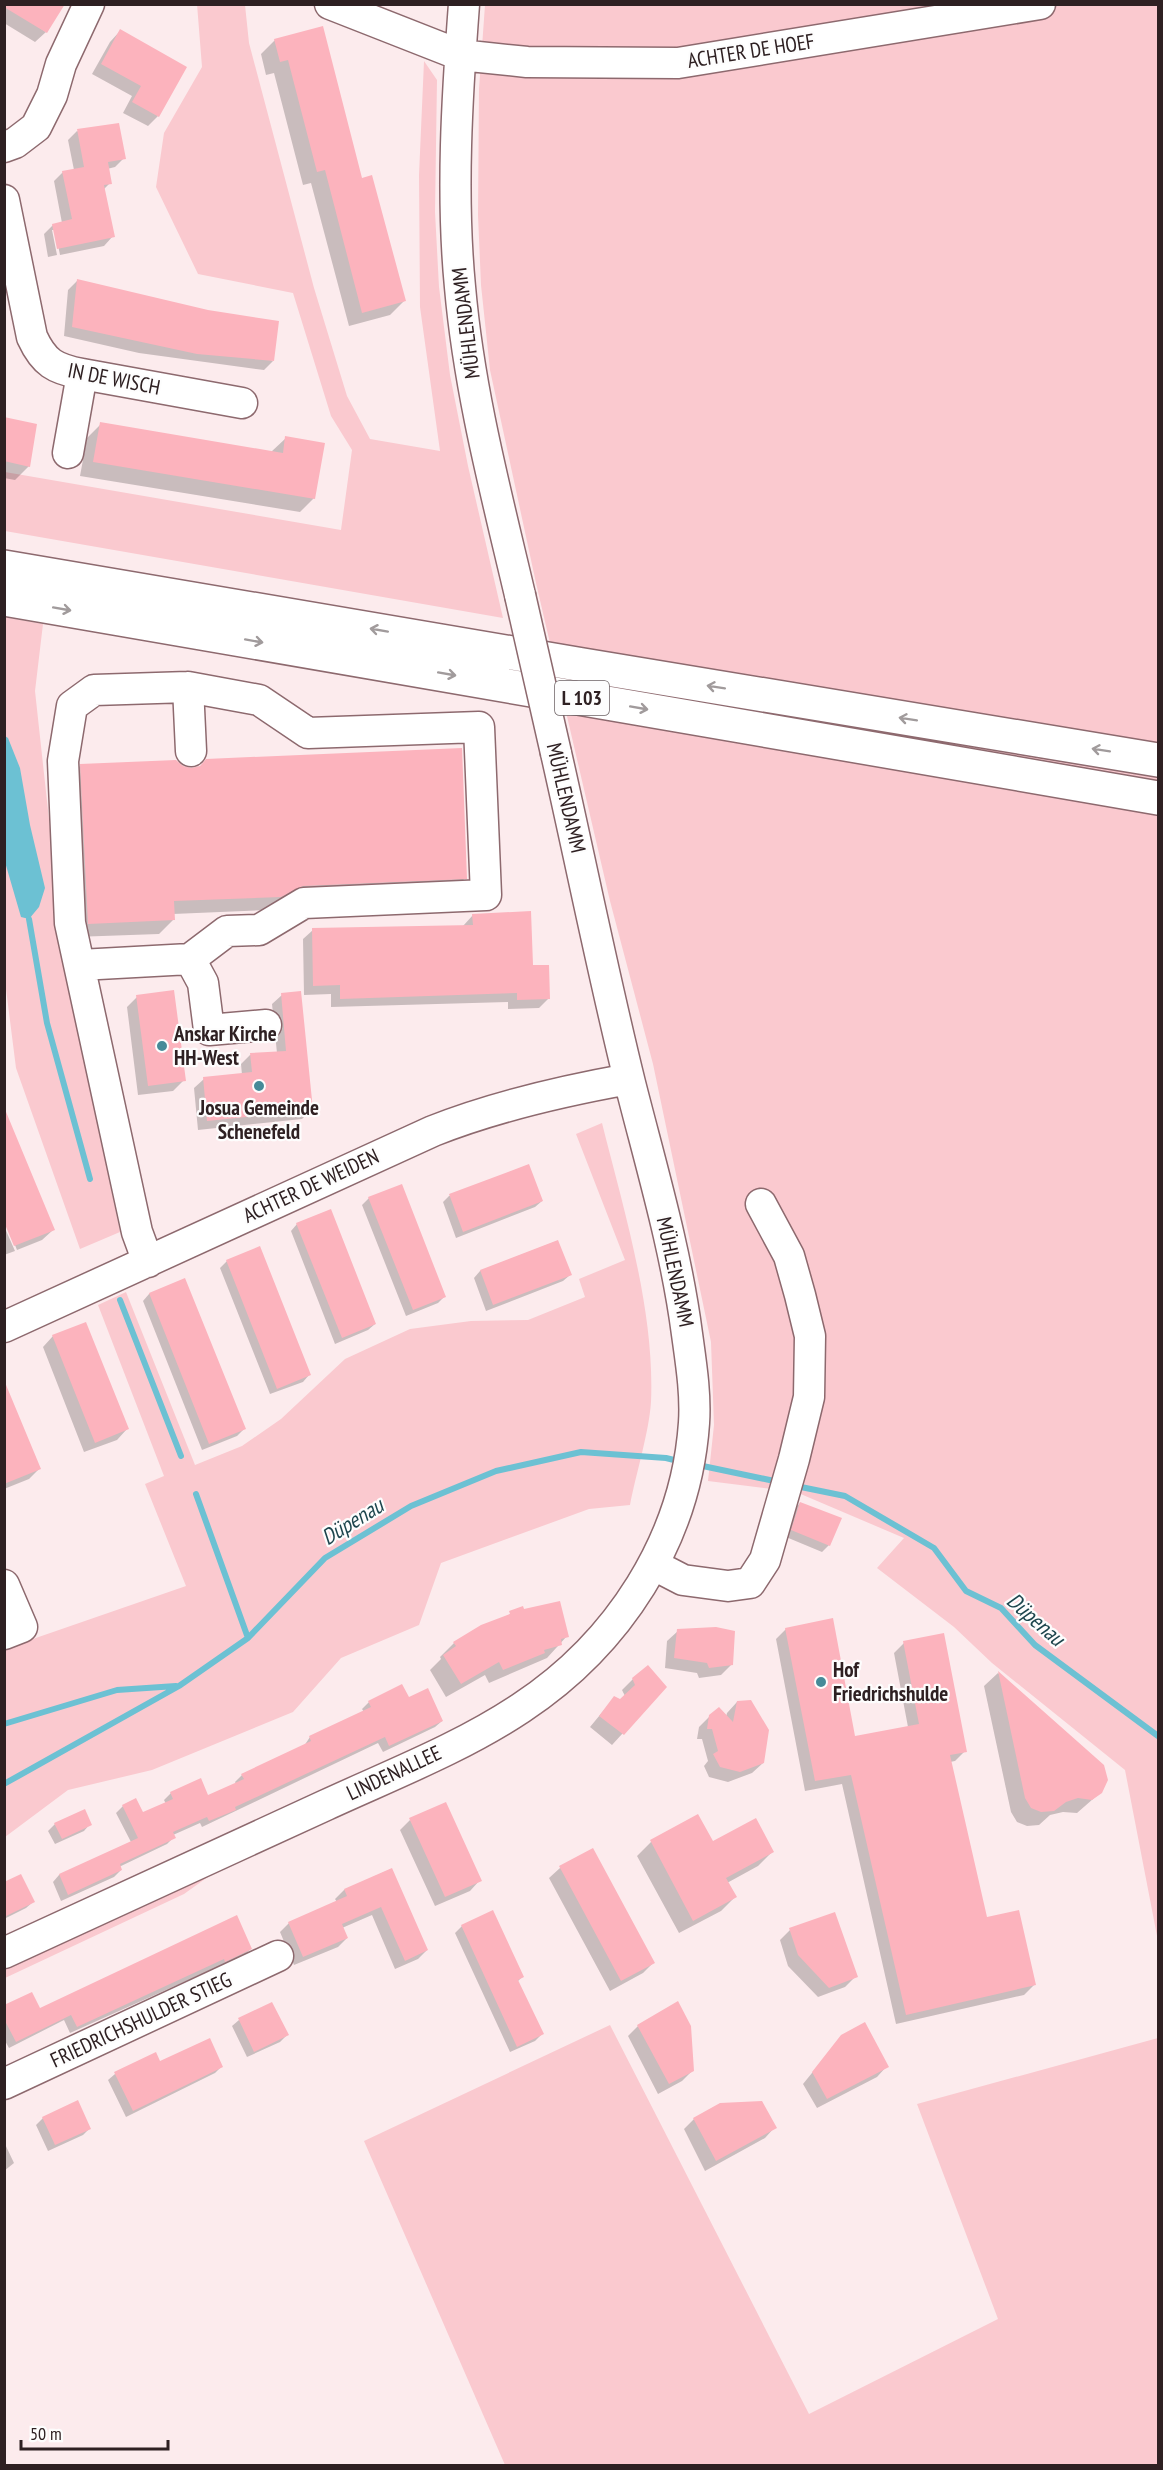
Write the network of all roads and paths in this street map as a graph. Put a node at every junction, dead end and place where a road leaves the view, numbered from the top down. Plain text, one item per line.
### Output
1 (89, 4) edge
2 (330, 4) edge
3 (464, 4) edge
4 (1040, 4) edge
5 (460, 55) junction
6 (4, 147) edge
7 (4, 200) edge
8 (82, 374) junction
9 (242, 403) dead end
10 (68, 453) dead end
11 (4, 567) edge
12 (4, 599) edge
13 (188, 687) junction
14 (191, 751) dead end
15 (1158, 760) edge
16 (1158, 798) edge
17 (190, 959) junction
18 (81, 965) junction
19 (266, 1025) dead end
20 (629, 1079) junction
21 (761, 1204) dead end
22 (148, 1262) junction
23 (4, 1327) edge
24 (685, 1480) joint
25 (654, 1564) junction
26 (4, 1585) edge
27 (4, 1634) edge
28 (4, 1953) edge
29 (278, 1956) dead end
30 (4, 2084) edge

1 - 6 street
2 - 5 street, ACHTER DE HOEF
3 - 5 street, MÜHLENDAMM
4 - 5 street, ACHTER DE HOEF
5 - 20 street, MÜHLENDAMM, bridge
7 - 8 street, IN DE WISCH
8 - 9 street, IN DE WISCH
8 - 10 street
15 -> 11 highway, L 103
12 -> 16 highway, L 103
13 - 14 street
13 - 17 street
13 - 18 street
17 - 18 street
17 - 19 street
18 - 22 street
20 - 22 street, ACHTER DE WEIDEN
20 - 24 street, MÜHLENDAMM
21 - 25 street
22 - 23 street, ACHTER DE WEIDEN
24 - 25 street, LINDENALLEE
25 - 28 street, LINDENALLEE
26 - 27 street
29 - 30 street, FRIEDRICHSHULDER STIEG

